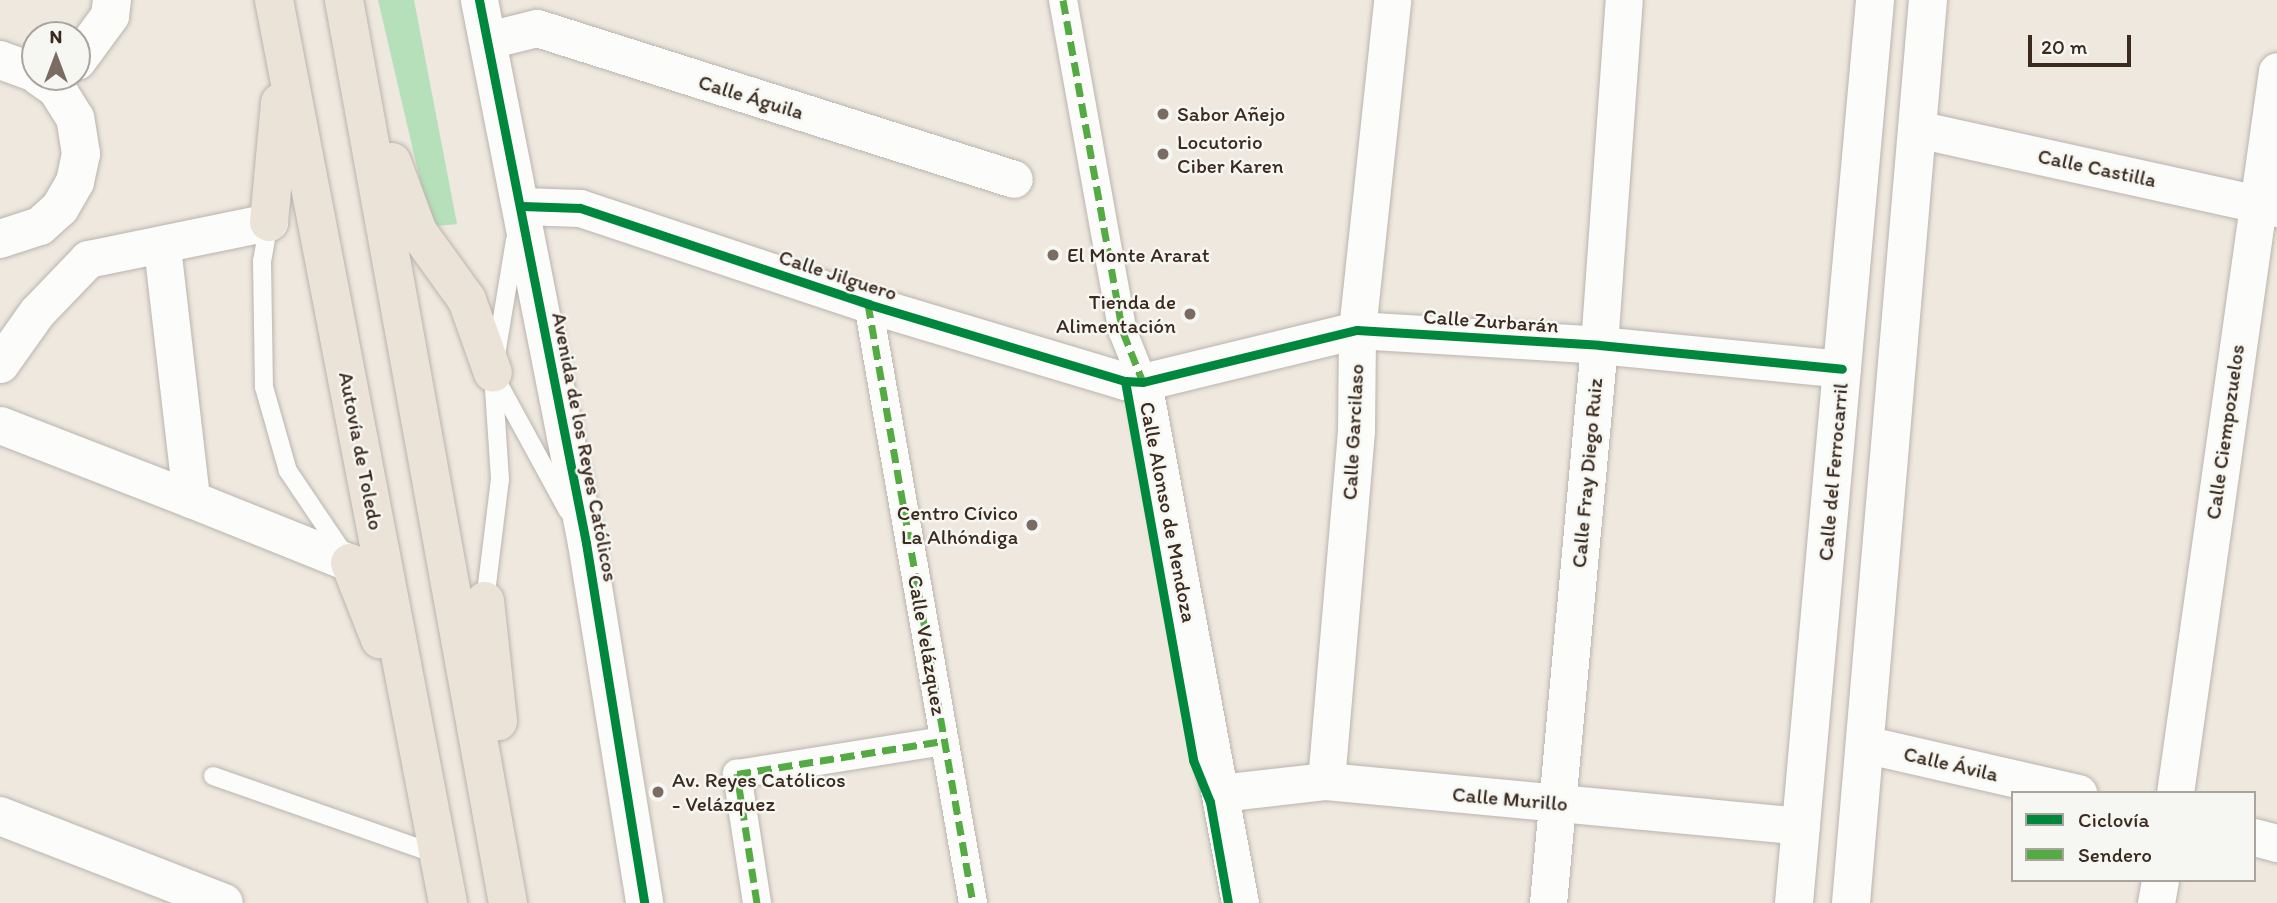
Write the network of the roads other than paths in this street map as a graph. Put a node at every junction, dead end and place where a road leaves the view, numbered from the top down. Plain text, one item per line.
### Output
1 (112, 0) edge
2 (274, 0) edge
3 (344, 0) edge
4 (479, 0) edge
5 (1063, 0) edge
6 (1392, 0) edge
7 (1624, 0) edge
8 (1875, 0) edge
9 (1928, 0) edge
10 (91, 36) edge
11 (488, 40) junction
12 (354, 52) junction
13 (284, 59) junction
14 (0, 60) edge
15 (21, 66) edge
16 (2277, 71) edge
17 (62, 91) edge
18 (1917, 129) junction
19 (1014, 179) dead end
20 (2267, 205) edge
21 (522, 206) junction
22 (269, 222) junction
23 (0, 239) edge
24 (162, 247) junction
25 (868, 304) junction
26 (1357, 330) junction
27 (1599, 345) junction
28 (0, 363) edge
29 (1842, 369) junction
30 (493, 373) junction
31 (1143, 382) junction
32 (0, 425) edge
33 (191, 499) junction
34 (586, 543) junction
35 (350, 563) junction
36 (485, 601) joint
37 (417, 734) junction
38 (944, 741) junction
39 (1864, 744) junction
40 (213, 776) dead end
41 (1326, 781) junction
42 (2069, 791) edge
43 (2175, 791) edge
44 (1220, 793) junction
45 (1556, 804) junction
46 (491, 814) junction
47 (0, 816) edge
48 (1801, 826) junction
49 (2256, 838) edge
50 (2277, 843) edge
51 (439, 855) junction
52 (2160, 882) edge
53 (1856, 901) edge
54 (224, 903) edge
55 (448, 903) edge
56 (508, 903) edge
57 (644, 903) edge
58 (757, 903) edge
59 (973, 903) edge
60 (1240, 903) edge
61 (1548, 903) edge
62 (1794, 903) edge
63 (2156, 903) edge

1 - 10 street
2 - 13 highway, Autovía de Toledo
3 - 12 highway
4 - 11 street, Avenida de los Reyes Católicos
5 - 31 street, Calle Alonso de Mendoza
6 - 26 street, Calle Garcilaso
7 - 27 street, Calle Fray Diego Ruiz
8 - 29 street, Calle del Ferrocarril
9 - 18 street
11 - 19 street, Calle Águila
11 - 21 street, Avenida de los Reyes Católicos
12 - 30 highway
12 - 46 highway
13 - 22 highway
13 - 37 highway, Autovía de Toledo
14 - 15 street
16 - 20 street, Calle Ciempozuelos
17 - 23 street
18 - 20 street, Calle Castilla
18 - 39 street
20 - 43 street, Calle Ciempozuelos
21 - 25 street, Calle Jilguero
21 - 30 lane
21 - 34 street, Avenida de los Reyes Católicos
22 - 24 street
22 - 35 lane
24 - 28 street
24 - 33 street
25 - 31 street, Calle Jilguero
25 - 38 street, Calle Velázquez
26 - 27 street, Calle Zurbarán
26 - 31 street, Calle Zurbarán
26 - 41 street, Calle Garcilaso
27 - 29 street, Calle Zurbarán
27 - 45 street, Calle Fray Diego Ruiz
29 - 48 street, Calle del Ferrocarril
30 - 34 lane
30 - 36 lane
31 - 44 street, Calle Alonso de Mendoza
32 - 33 street
33 - 35 street
34 - 57 street, Avenida de los Reyes Católicos
35 - 37 highway
36 - 46 highway
37 - 51 highway, Autovía de Toledo
38 - 58 street
38 - 59 street, Calle Velázquez
39 - 42 street, Calle Ávila
39 - 53 street
40 - 51 lane
41 - 44 street, Calle Murillo
41 - 45 street, Calle Murillo
44 - 60 street, Calle Alonso de Mendoza
45 - 48 street, Calle Murillo
45 - 61 street, Calle Fray Diego Ruiz
46 - 56 highway
47 - 54 street
48 - 62 street, Calle del Ferrocarril
49 - 50 street
51 - 55 highway, Autovía de Toledo
52 - 63 street

